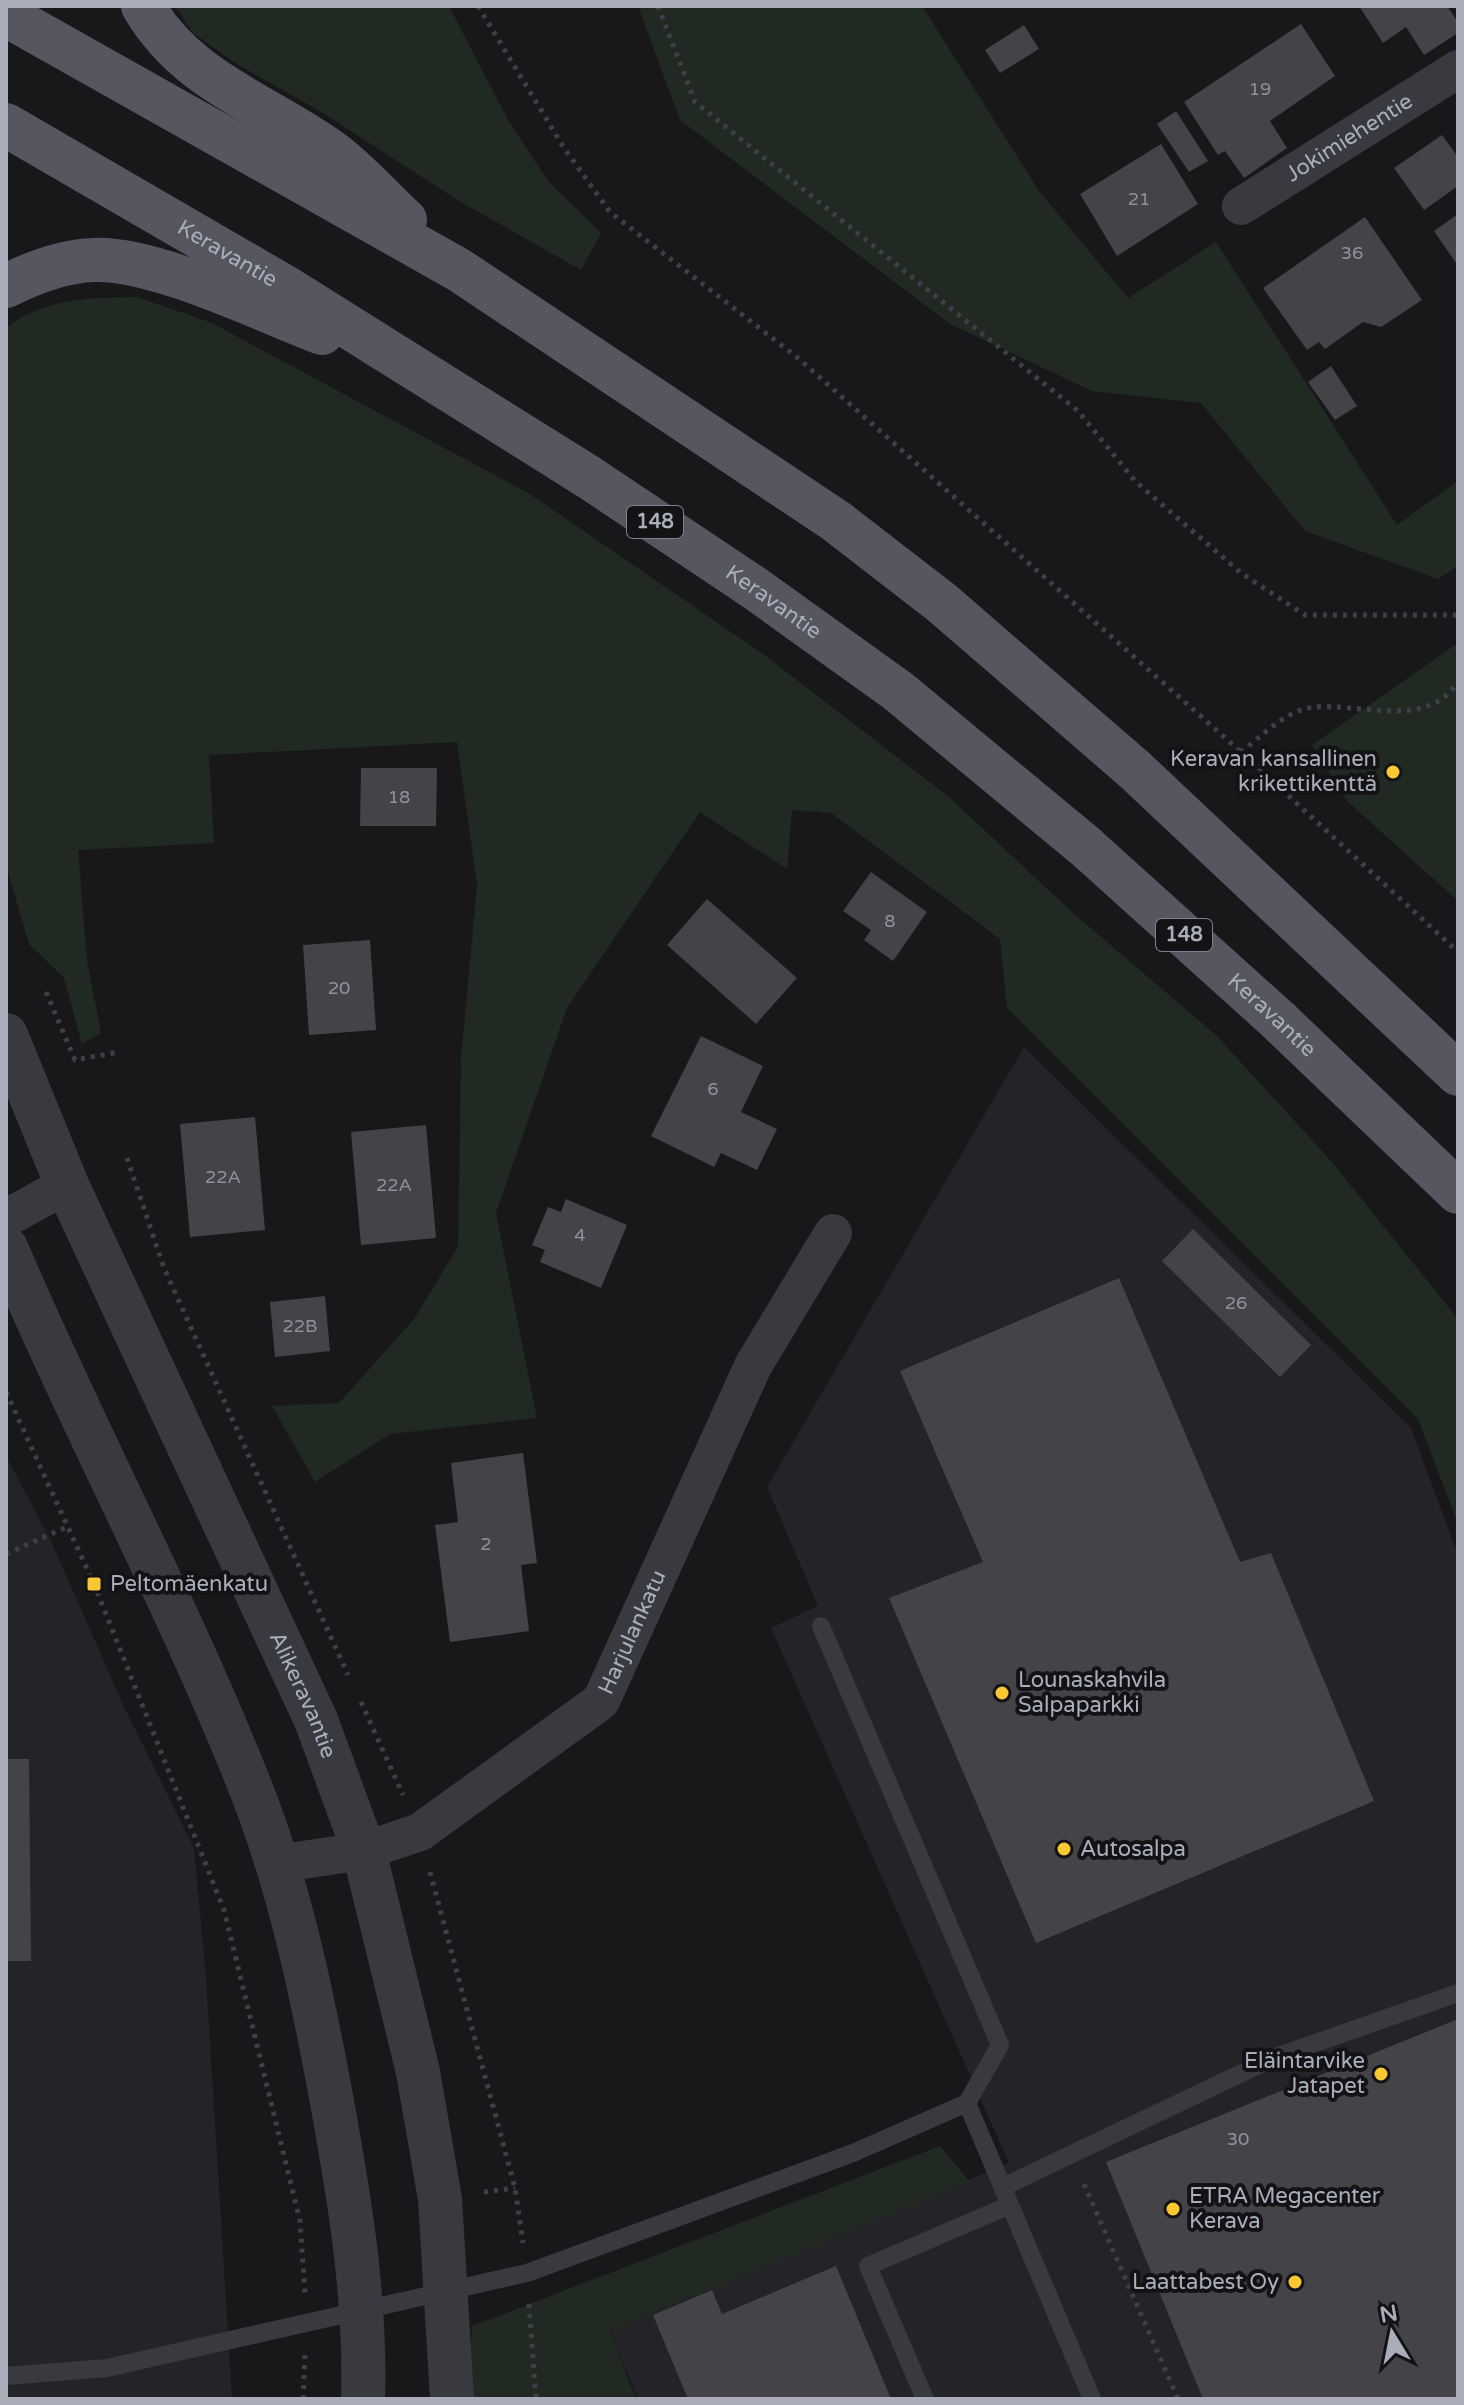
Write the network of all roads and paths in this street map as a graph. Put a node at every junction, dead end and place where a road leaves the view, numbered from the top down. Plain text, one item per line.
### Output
1 (143, 6) edge
2 (478, 6) edge
3 (658, 6) edge
4 (6, 15) edge
5 (1458, 69) edge
6 (6, 125) edge
7 (1241, 206) dead end
8 (459, 270) junction
9 (6, 286) edge
10 (405, 365) junction
11 (1458, 615) edge
12 (1458, 682) edge
13 (1241, 752) junction
14 (1458, 952) edge
15 (46, 992) dead end
16 (6, 1035) edge
17 (119, 1052) dead end
18 (1458, 1074) edge
19 (127, 1158) dead end
20 (67, 1185) junction
21 (1458, 1192) edge
22 (6, 1218) edge
23 (833, 1233) dead end
24 (6, 1248) edge
25 (6, 1392) edge
26 (69, 1526) junction
27 (6, 1554) edge
28 (821, 1626) dead end
29 (420, 1832) junction
30 (364, 1851) junction
31 (275, 1864) junction
32 (1458, 1993) edge
33 (967, 2103) junction
34 (1071, 2154) junction
35 (1006, 2196) junction
36 (527, 2273) junction
37 (448, 2292) junction
38 (364, 2310) junction
39 (307, 2324) junction
40 (6, 2376) edge
41 (303, 2399) edge
42 (363, 2399) edge
43 (452, 2399) edge
44 (536, 2399) edge
45 (925, 2399) edge
46 (1092, 2399) edge
47 (1178, 2399) edge

1 - 8 main road
2 - 13 path
3 - 11 path
4 - 8 main road
5 - 7 street, Jokimiehentie
6 - 10 main road, Keravantie / 148
8 - 18 main road
9 - 10 main road
10 - 21 main road, Keravantie / 148
12 - 13 path
13 - 14 path
15 - 17 path
16 - 20 street, Alikeravantie
19 - 29 path
20 - 22 street
20 - 30 street, Alikeravantie
23 - 29 street, Harjulankatu
24 - 31 street
25 - 26 path
26 - 27 path
26 - 39 path
28 - 33 lane
29 - 30 street, Harjulankatu
29 - 36 path
30 - 31 street, Harjulankatu
30 - 37 street, Alikeravantie
31 - 38 street
32 - 34 lane
33 - 35 lane
33 - 36 lane
34 - 35 lane
34 - 47 path
35 - 45 lane
35 - 46 lane
36 - 37 lane
36 - 44 path
37 - 38 lane
37 - 43 street, Alikeravantie
38 - 39 lane
38 - 42 street
39 - 40 lane
39 - 41 path

